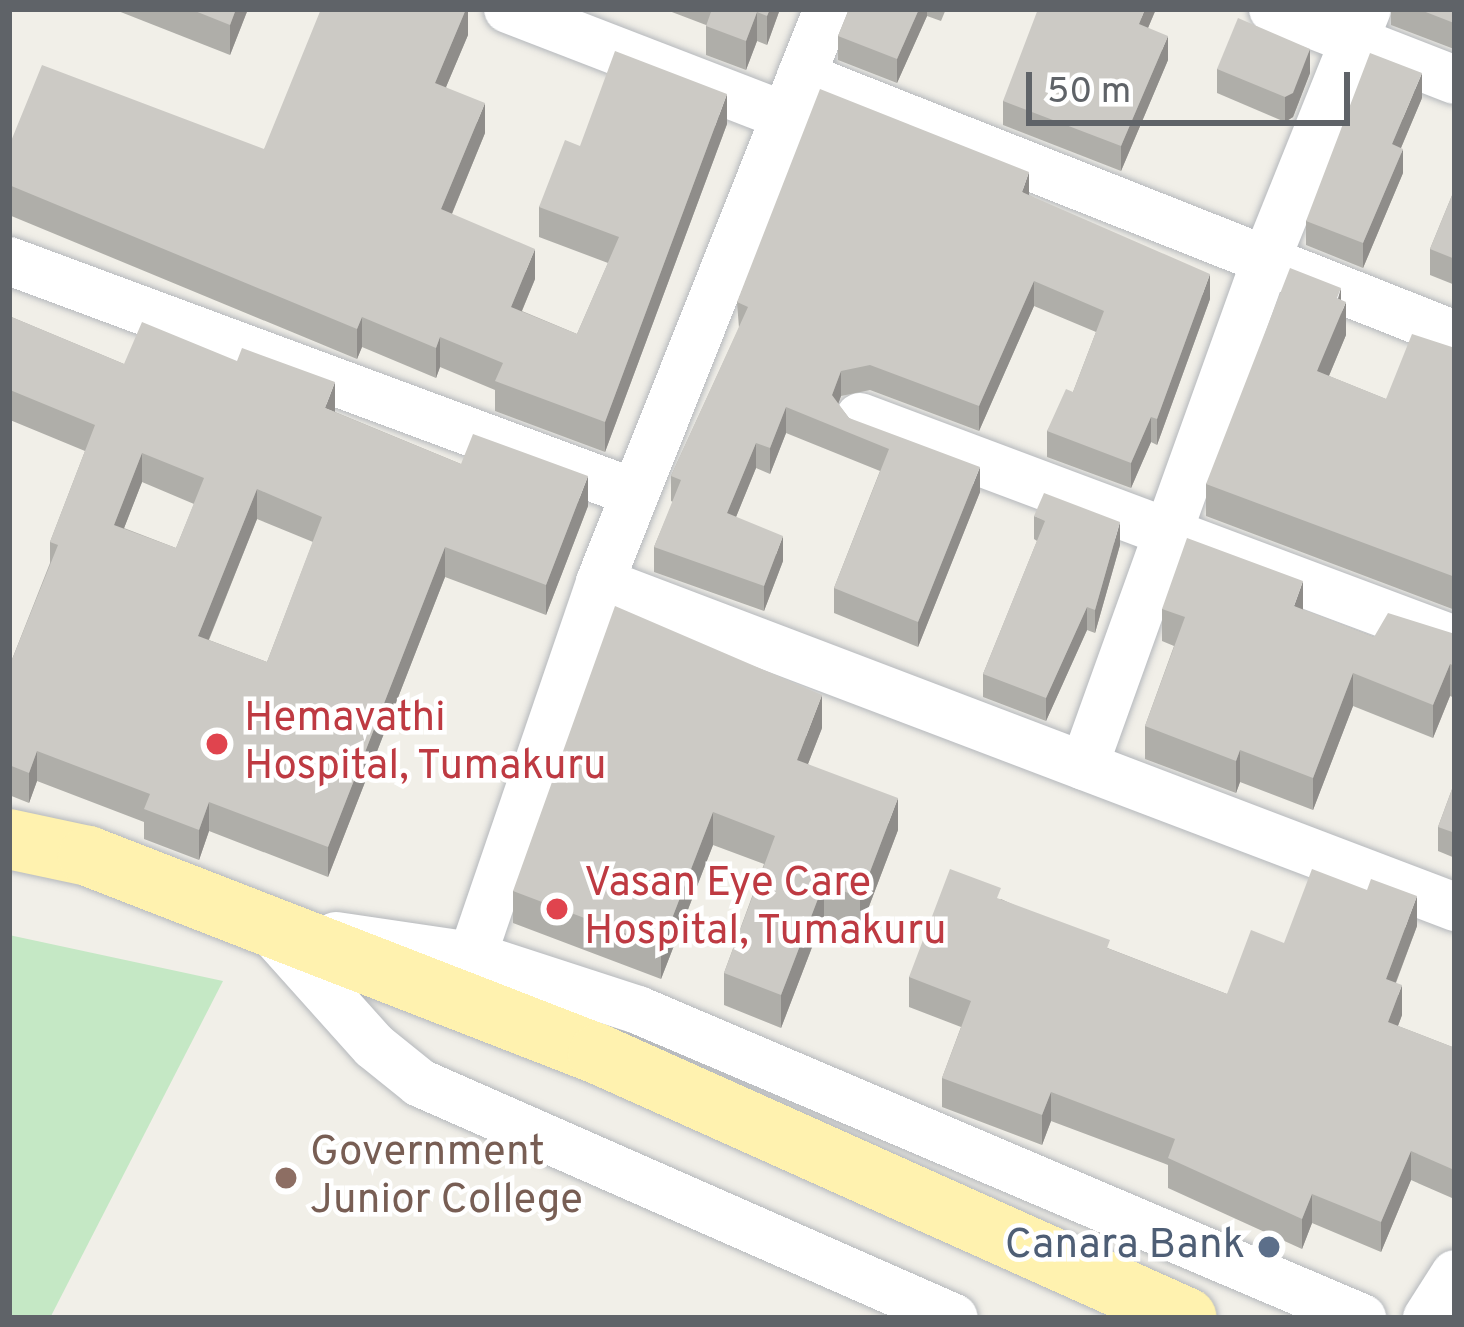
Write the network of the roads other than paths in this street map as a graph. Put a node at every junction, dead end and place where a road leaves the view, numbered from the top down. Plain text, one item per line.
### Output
1 (508, 9) edge
2 (828, 9) edge
3 (1273, 9) edge
4 (1360, 25) edge
5 (1455, 80) edge
6 (793, 96) junction
7 (1266, 260) junction
8 (9, 261) edge
9 (1455, 335) edge
10 (860, 417) edge
11 (635, 493) junction
12 (1168, 532) junction
13 (600, 582) junction
14 (1455, 640) edge
15 (1084, 766) junction
16 (9, 839) edge
17 (1455, 907) edge
18 (266, 925) junction
19 (465, 978) junction
20 (1455, 1274) edge
21 (1175, 1312) edge
22 (955, 1318) edge
23 (1362, 1318) edge
24 (1426, 1318) edge

1 - 6 street
2 - 6 street
3 - 4 street
4 - 5 street
4 - 7 street
6 - 7 street
6 - 11 street
7 - 9 street
7 - 12 street
8 - 11 street
10 - 12 street
11 - 13 street
12 - 14 street
12 - 15 street
13 - 15 street
13 - 19 street
15 - 17 street
16 - 18 main road
18 - 19 main road
18 - 22 street
19 - 21 main road
19 - 23 street
20 - 24 street

